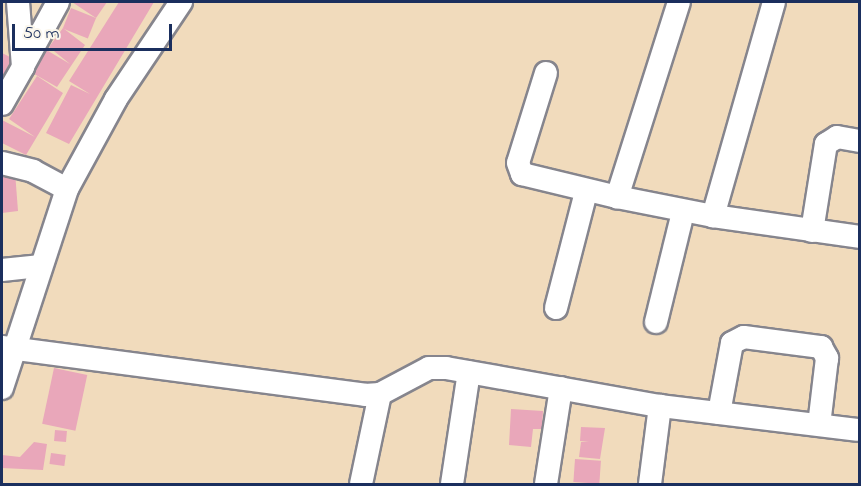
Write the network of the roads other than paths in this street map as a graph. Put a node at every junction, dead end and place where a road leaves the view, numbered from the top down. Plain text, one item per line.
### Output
1 (18, 2) edge
2 (58, 2) edge
3 (181, 2) edge
4 (679, 2) edge
5 (774, 2) edge
6 (22, 67) junction
7 (546, 73) dead end
8 (2, 104) edge
9 (860, 141) edge
10 (2, 163) edge
11 (67, 189) junction
12 (586, 192) junction
13 (617, 197) junction
14 (683, 212) junction
15 (713, 216) junction
16 (812, 231) junction
17 (860, 237) edge
18 (39, 266) junction
19 (2, 270) edge
20 (556, 308) dead end
21 (656, 322) dead end
22 (8, 347) edge
23 (469, 372) junction
24 (2, 388) edge
25 (561, 388) junction
26 (380, 394) junction
27 (660, 406) junction
28 (719, 413) junction
29 (819, 425) junction
30 (857, 430) dead end
31 (361, 484) edge
32 (452, 484) edge
33 (546, 484) edge
34 (650, 484) edge

1 - 6 street
2 - 6 street
3 - 11 street
4 - 13 street
5 - 15 street
6 - 8 street
7 - 12 street
9 - 16 street
10 - 11 street
11 - 18 street
12 - 13 street
12 - 20 street
13 - 14 street
14 - 15 street
14 - 21 street
15 - 16 street
16 - 17 street
18 - 19 street
18 - 22 street
22 - 24 street
22 - 26 street
23 - 25 street
23 - 26 street
23 - 32 street
25 - 27 street
25 - 33 street
26 - 31 street
27 - 28 street
27 - 34 street
28 - 29 street
28 - 29 street
29 - 30 street

